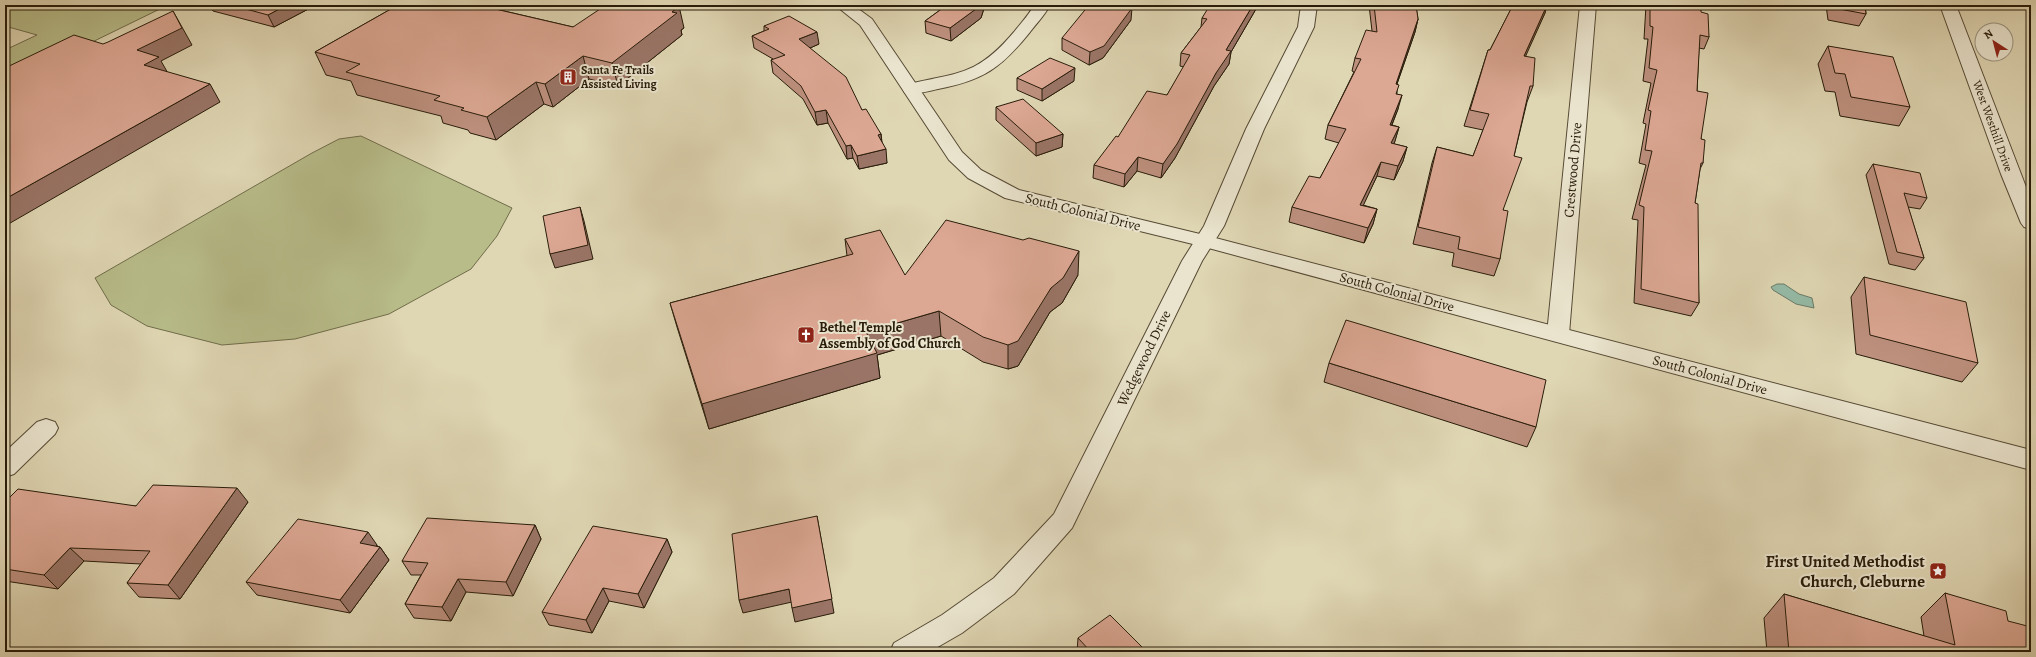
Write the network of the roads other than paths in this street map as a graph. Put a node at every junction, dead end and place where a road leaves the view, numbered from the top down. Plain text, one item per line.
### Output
1 (843, 5) edge
2 (1042, 5) edge
3 (1309, 5) edge
4 (1588, 5) edge
5 (1948, 5) edge
6 (911, 89) junction
7 (2031, 223) edge
8 (1204, 241) junction
9 (1558, 334) junction
10 (46, 428) dead end
11 (2031, 460) edge
12 (5, 467) edge
13 (904, 652) edge

1 - 6 street, South Colonial Drive
2 - 6 street
3 - 8 street, Wedgewood Drive
4 - 9 street, Crestwood Drive
5 - 7 street, West Westhill Drive
6 - 8 street, South Colonial Drive
8 - 9 street, South Colonial Drive
8 - 13 street, Wedgewood Drive
9 - 11 street, South Colonial Drive
10 - 12 street

